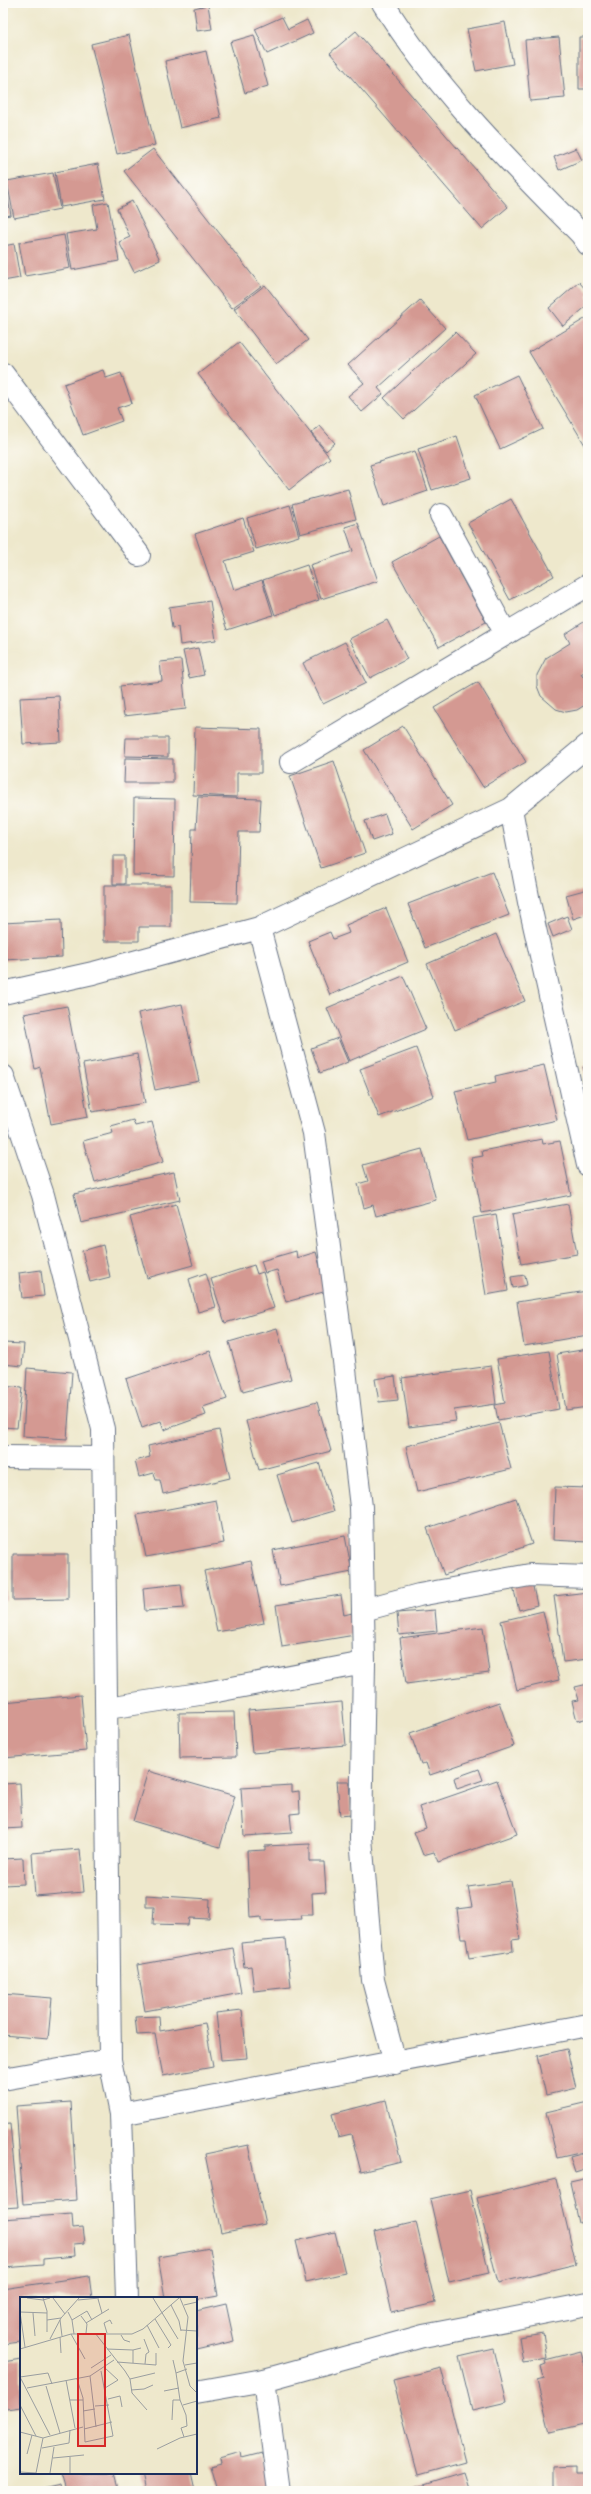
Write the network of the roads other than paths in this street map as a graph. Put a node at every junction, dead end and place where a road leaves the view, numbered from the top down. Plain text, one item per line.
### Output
1 (383, 3) edge
2 (588, 244) edge
3 (3, 374) edge
4 (441, 515) dead end
5 (139, 555) dead end
6 (588, 585) edge
7 (506, 634) junction
8 (588, 745) edge
9 (291, 762) dead end
10 (511, 809) junction
11 (259, 928) junction
12 (3, 993) edge
13 (3, 1076) edge
14 (588, 1165) edge
15 (3, 1457) edge
16 (103, 1458) junction
17 (588, 1577) edge
18 (363, 1610) junction
19 (364, 1663) junction
20 (107, 1708) junction
21 (588, 2025) edge
22 (110, 2060) junction
23 (395, 2063) junction
24 (3, 2079) edge
25 (121, 2114) junction
26 (127, 2297) edge
27 (588, 2304) edge
28 (264, 2380) junction
29 (197, 2392) edge
30 (279, 2491) edge

1 - 2 street
3 - 5 street
4 - 7 street
6 - 7 street
7 - 9 street
8 - 10 street
10 - 11 street
10 - 14 street
11 - 12 street
11 - 18 street
13 - 16 street
15 - 16 street
16 - 20 street
17 - 18 street
18 - 19 street
19 - 20 street
19 - 23 street
20 - 22 street
21 - 23 street
22 - 24 street
22 - 25 street
23 - 25 street
25 - 26 street
27 - 28 street
28 - 29 street
28 - 30 street

